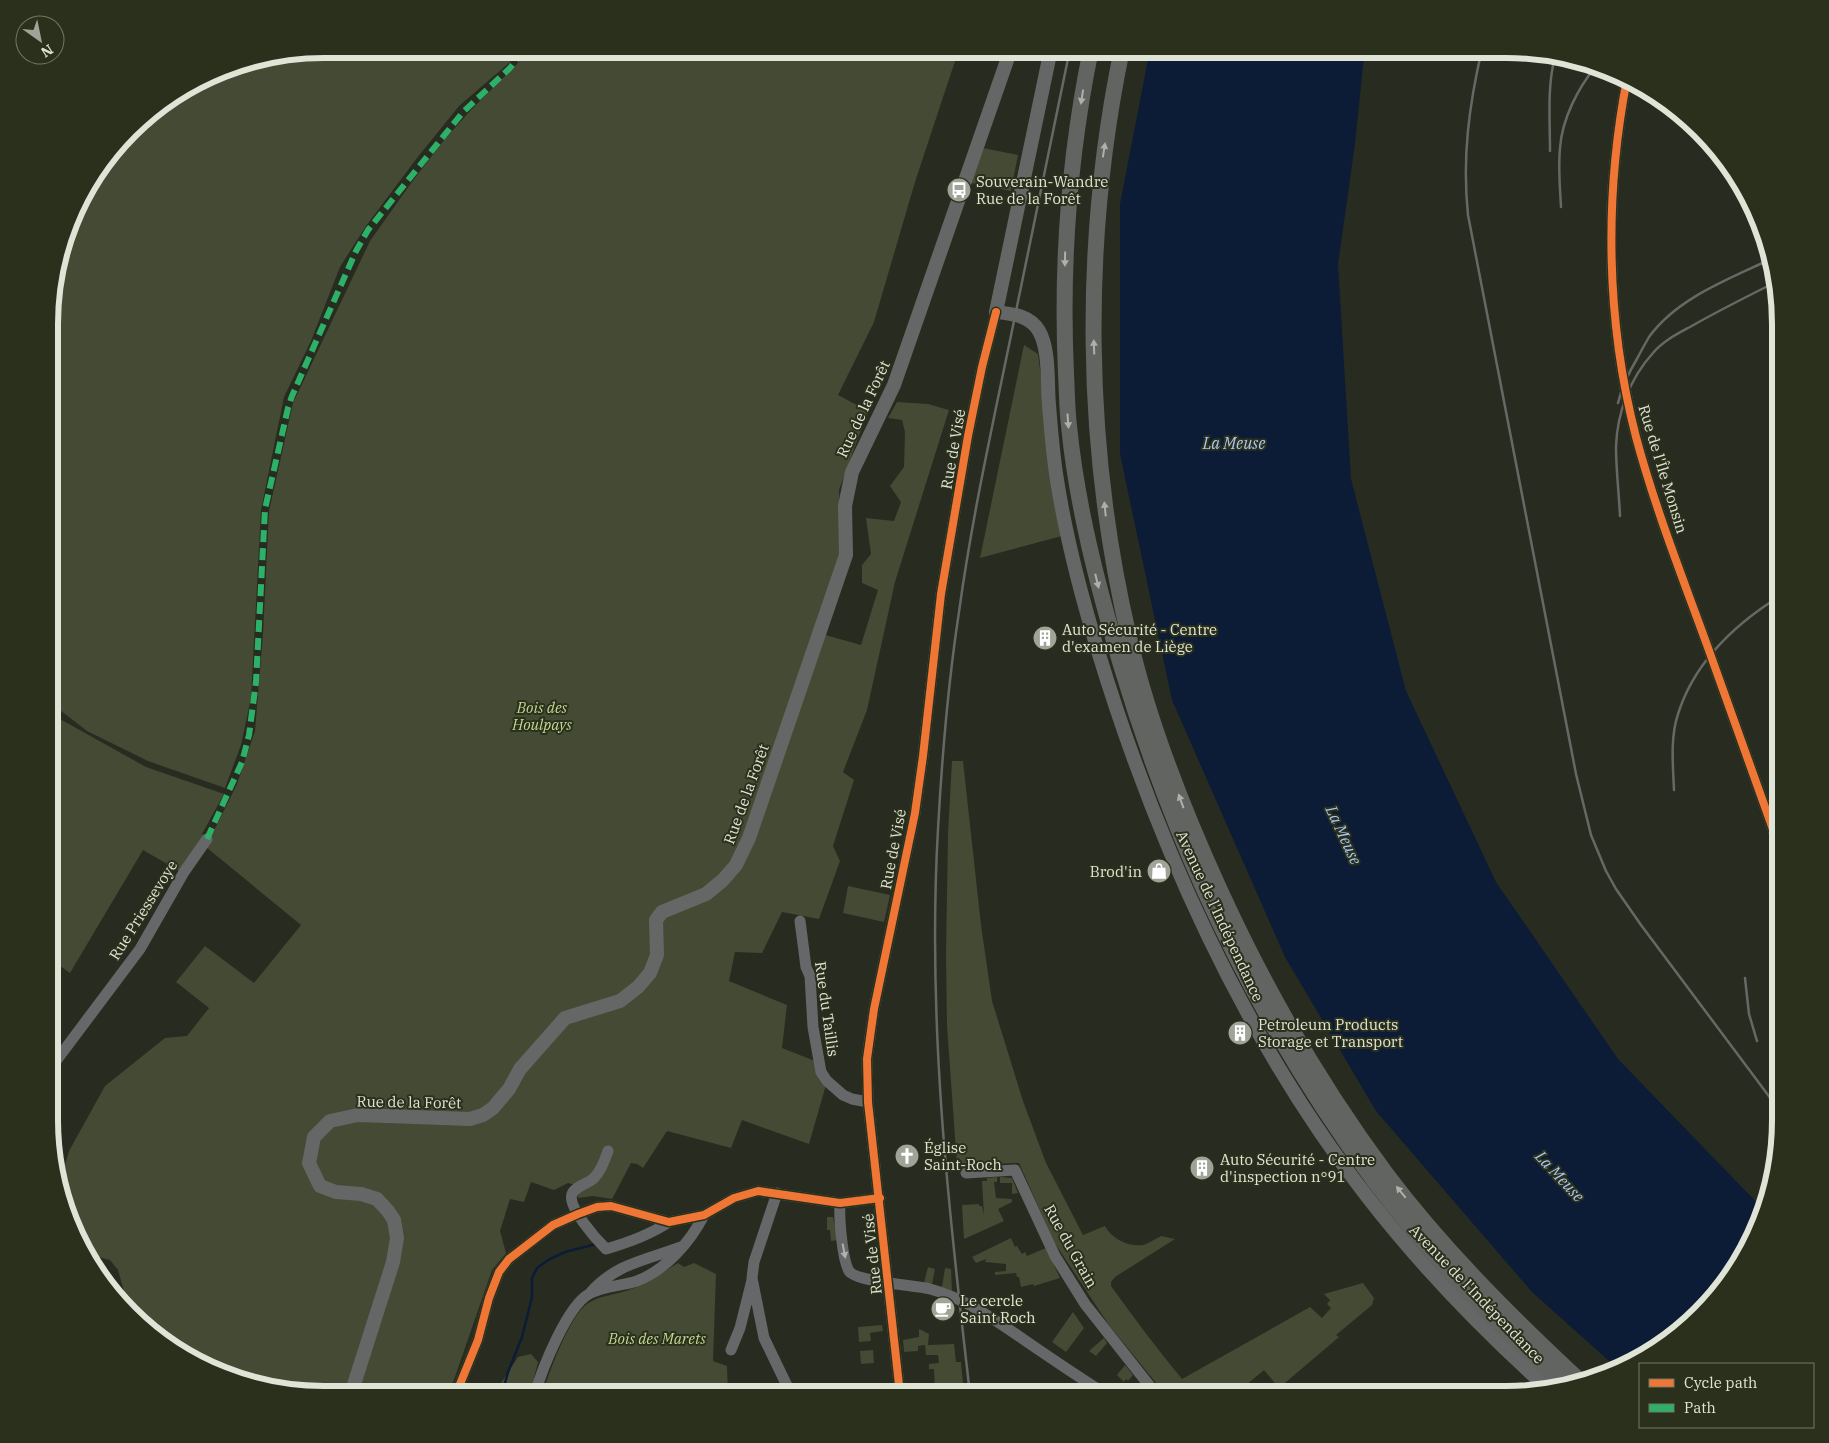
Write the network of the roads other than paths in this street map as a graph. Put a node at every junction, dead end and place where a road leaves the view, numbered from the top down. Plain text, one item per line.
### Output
1 (1008, 58) edge
2 (1049, 58) edge
3 (1089, 58) edge
4 (1120, 58) edge
5 (1626, 86) edge
6 (1003, 313) junction
7 (1772, 827) edge
8 (207, 839) dead end
9 (800, 921) dead end
10 (58, 1056) edge
11 (868, 1102) junction
12 (608, 1150) dead end
13 (966, 1173) dead end
14 (777, 1193) junction
15 (880, 1198) junction
16 (840, 1203) junction
17 (578, 1214) junction
18 (704, 1215) junction
19 (669, 1222) junction
20 (680, 1248) junction
21 (752, 1278) junction
22 (889, 1283) junction
23 (589, 1293) junction
24 (731, 1350) dead end
25 (1575, 1376) edge
26 (1559, 1380) edge
27 (1542, 1383) edge
28 (354, 1386) edge
29 (459, 1386) edge
30 (537, 1386) edge
31 (787, 1386) edge
32 (899, 1386) edge
33 (1094, 1386) edge
34 (1150, 1386) edge

1 - 28 main road, Rue de la Forêt
2 - 6 main road, Rue de Visé
3 -> 26 highway
25 -> 4 highway
5 - 7 street, Rue de l'Île Monsin
6 - 11 street, Rue de Visé
6 - 27 main road, Avenue de l'Indépendance
8 - 10 street, Rue Priessevoye
9 - 11 street, Rue du Taillis
11 - 15 street, Rue de Visé
12 - 17 street
13 - 34 street, Rue du Grain
14 - 16 street
14 - 18 street
14 - 21 street
15 - 16 street
15 - 22 street, Rue de Visé
16 -> 22 street
17 - 19 street
17 - 19 street
17 - 29 street
18 - 19 street
18 - 20 street
20 - 23 street
20 - 23 street
21 - 24 street
21 - 31 street
22 - 32 street, Rue de Visé
22 - 33 street
23 - 30 street

